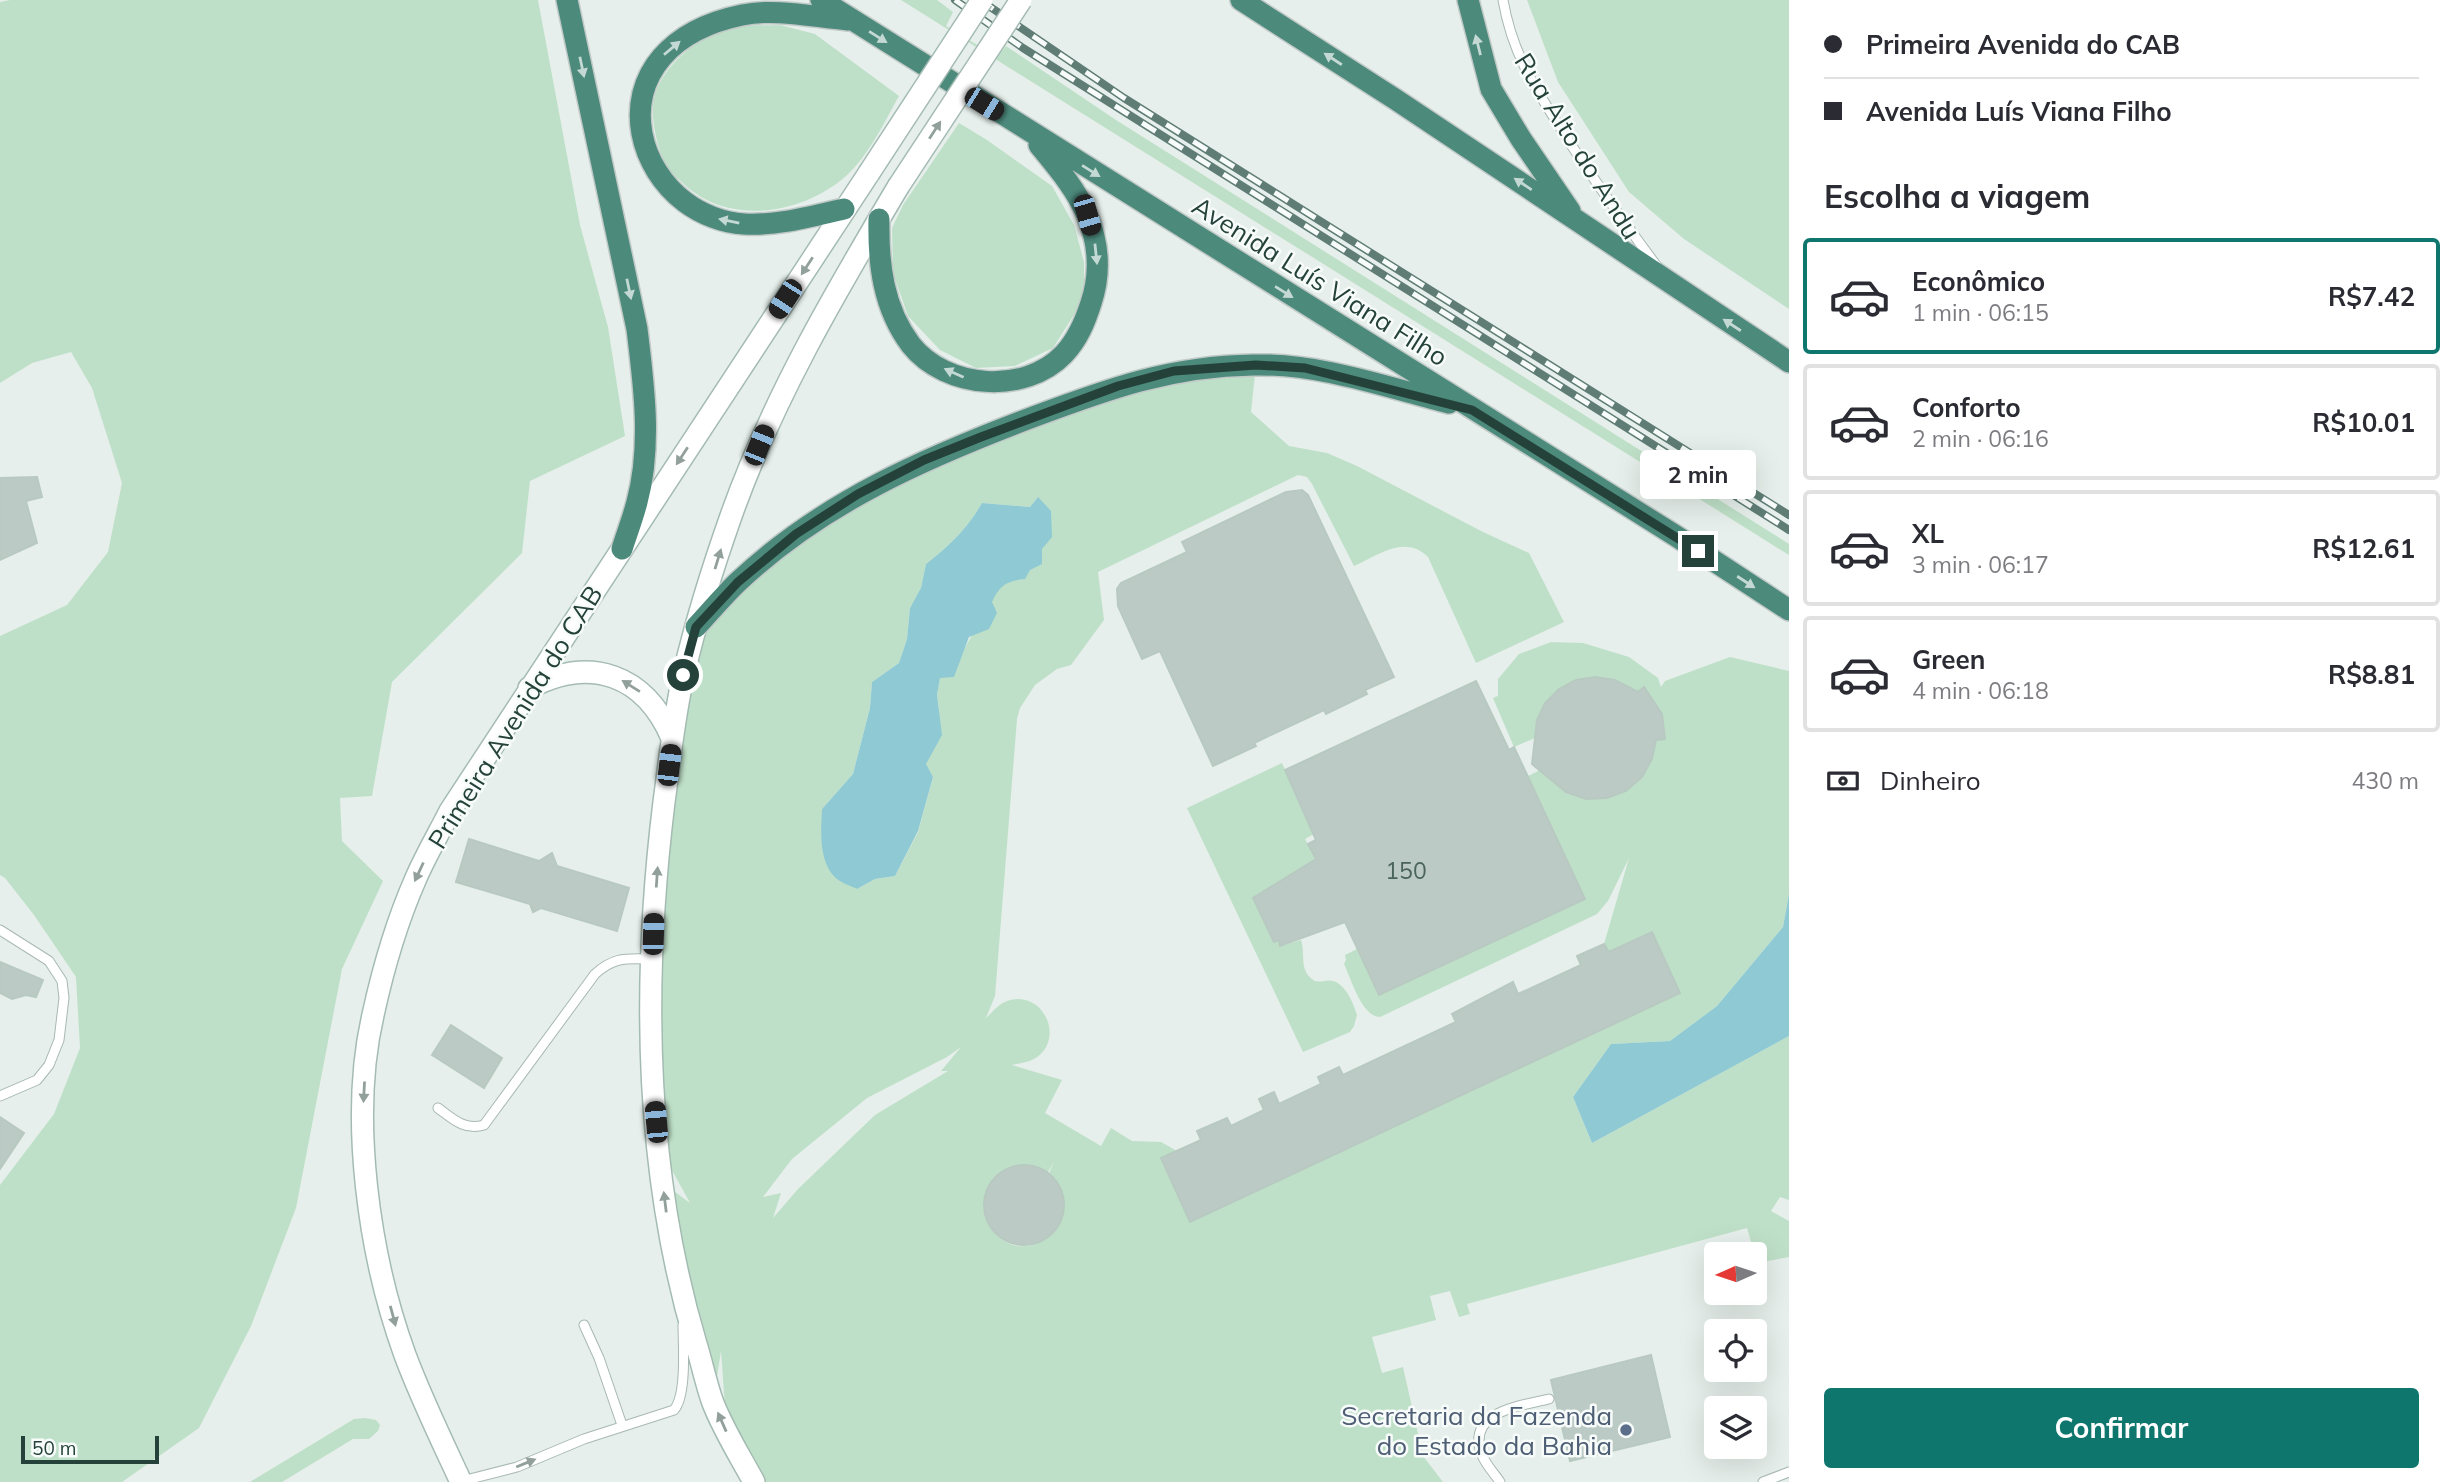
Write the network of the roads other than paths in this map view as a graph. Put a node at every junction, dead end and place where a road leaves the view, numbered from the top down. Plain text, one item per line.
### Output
1 (567, 0) edge
2 (821, 0) edge
3 (982, 0) edge
4 (1021, 0) edge
5 (1241, 0) edge
6 (1468, 0) edge
7 (1503, 0) edge
8 (850, 20) junction
9 (1029, 132) junction
10 (844, 209) junction
11 (879, 219) junction
12 (1575, 219) junction
13 (1670, 284) junction
14 (1789, 362) edge
15 (1472, 410) junction
16 (622, 549) junction
17 (1789, 610) edge
18 (696, 627) junction
19 (529, 688) junction
20 (672, 738) junction
21 (0, 930) edge
22 (652, 959) junction
23 (0, 1096) edge
24 (438, 1108) dead end
25 (684, 1304) junction
26 (584, 1325) dead end
27 (1549, 1399) dead end
28 (622, 1425) junction
29 (1789, 1472) edge
30 (461, 1482) edge
31 (754, 1482) edge
32 (1500, 1482) edge
33 (1763, 1482) edge

1 -> 16 highway
2 - 8 highway, Avenida Luís Viana Filho
3 - 10 main road, Primeira Avenida do CAB, bridge
11 -> 4 main road, bridge
12 -> 5 highway
12 -> 6 highway
7 - 13 lane, Rua Alto do Andu
8 -> 9 highway, Avenida Luís Viana Filho
10 -> 8 highway
9 -> 11 highway
9 -> 15 highway, Avenida Luís Viana Filho
10 -> 16 main road, Primeira Avenida do CAB
18 -> 11 main road
12 - 13 highway
14 -> 13 highway
15 -> 17 highway, Avenida Luís Viana Filho
15 - 18 highway
16 - 19 main road, Primeira Avenida do CAB
18 - 20 main road
20 -> 19 main road
19 -> 30 main road, Primeira Avenida do CAB
22 -> 20 main road
21 - 23 lane
22 - 24 lane
25 -> 22 main road
25 - 28 lane
31 -> 25 main road
26 - 28 lane
27 - 32 lane
30 -> 28 lane
29 - 33 lane

